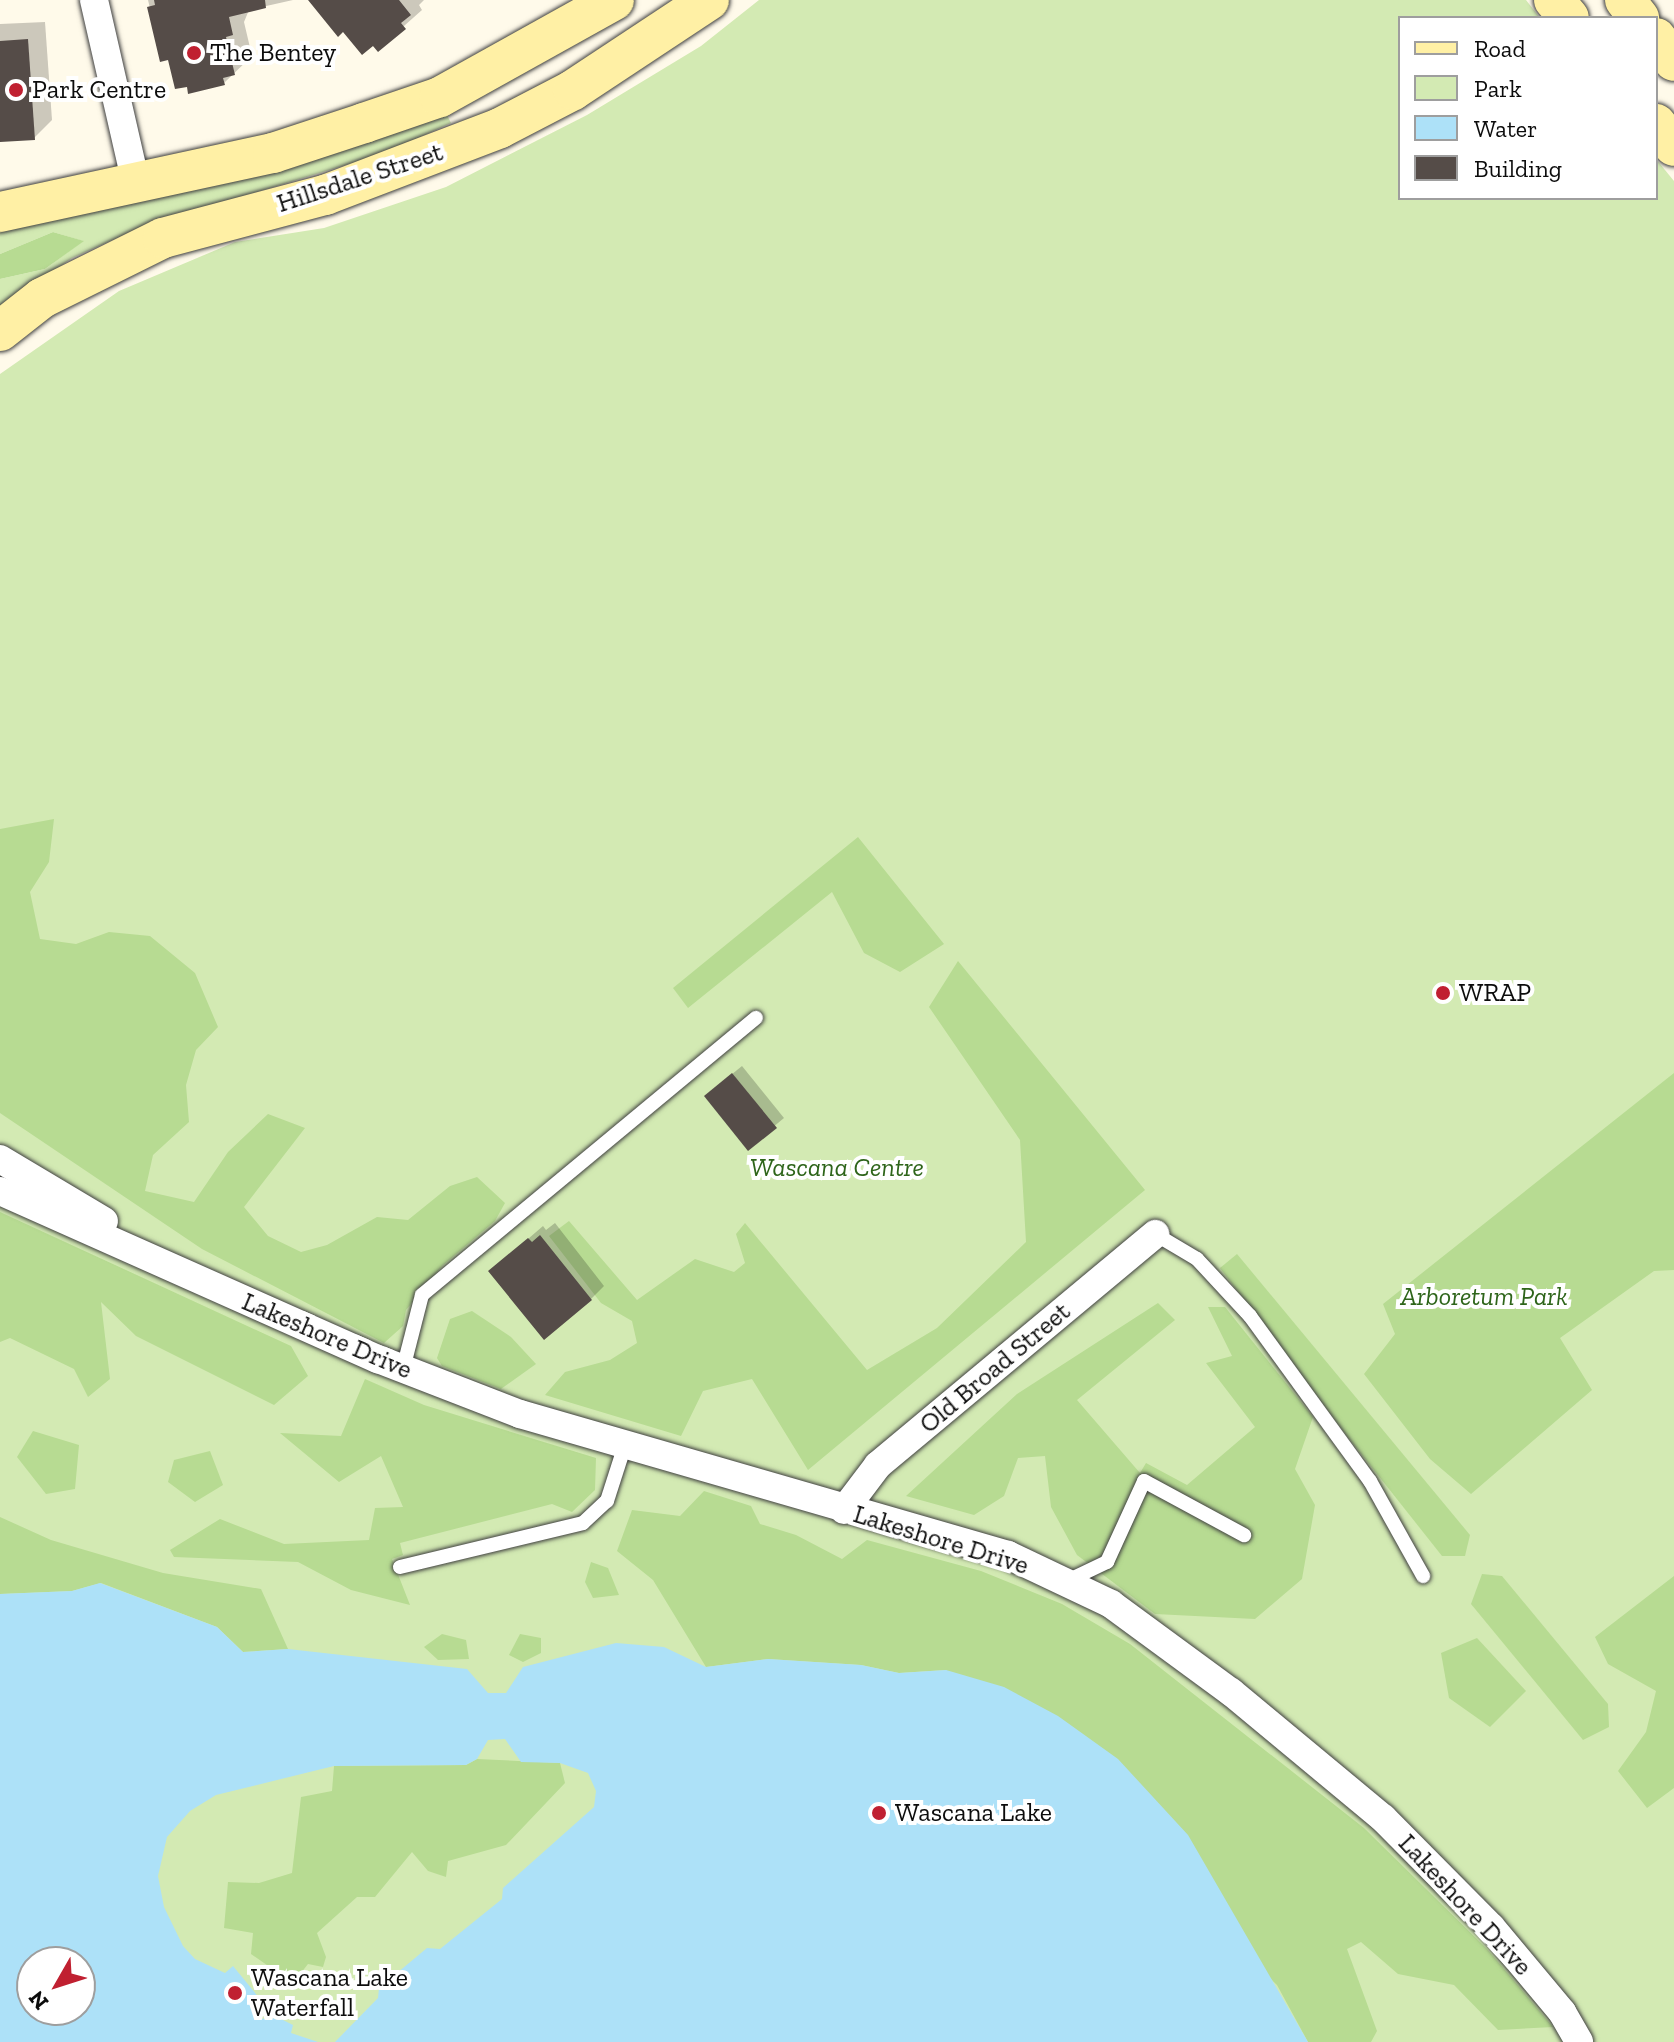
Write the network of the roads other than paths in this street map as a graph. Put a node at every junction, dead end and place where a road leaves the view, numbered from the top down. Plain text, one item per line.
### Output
1 (94, 0) edge
2 (614, 0) edge
3 (709, 0) edge
4 (1554, 0) edge
5 (1625, 0) edge
6 (1567, 16) edge
7 (1637, 16) edge
8 (1658, 41) edge
9 (1674, 61) edge
10 (1658, 126) edge
11 (1674, 146) edge
12 (135, 179) junction
13 (0, 212) edge
14 (0, 331) edge
15 (756, 1018) dead end
16 (0, 1159) edge
17 (0, 1191) edge
18 (1155, 1234) joint
19 (207, 1284) junction
20 (403, 1369) junction
21 (625, 1445) junction
22 (844, 1510) junction
23 (1244, 1535) dead end
24 (400, 1567) dead end
25 (1423, 1576) dead end
26 (1065, 1583) junction
27 (1579, 2042) edge

1 - 12 street
2 - 12 street, Hillsdale Street
3 - 14 street, Hillsdale Street
4 - 6 street
5 - 7 street
8 - 9 street
10 - 11 street
12 - 13 street, Hillsdale Street
15 - 20 lane
16 - 19 street, Lakeshore Drive
17 - 19 street, Lakeshore Drive
18 - 22 street, Old Broad Street
18 - 25 lane
19 - 20 street, Lakeshore Drive
20 - 21 street, Lakeshore Drive
21 - 22 street, Lakeshore Drive
21 - 24 lane
22 - 26 street, Lakeshore Drive
23 - 26 lane
26 - 27 street, Lakeshore Drive

